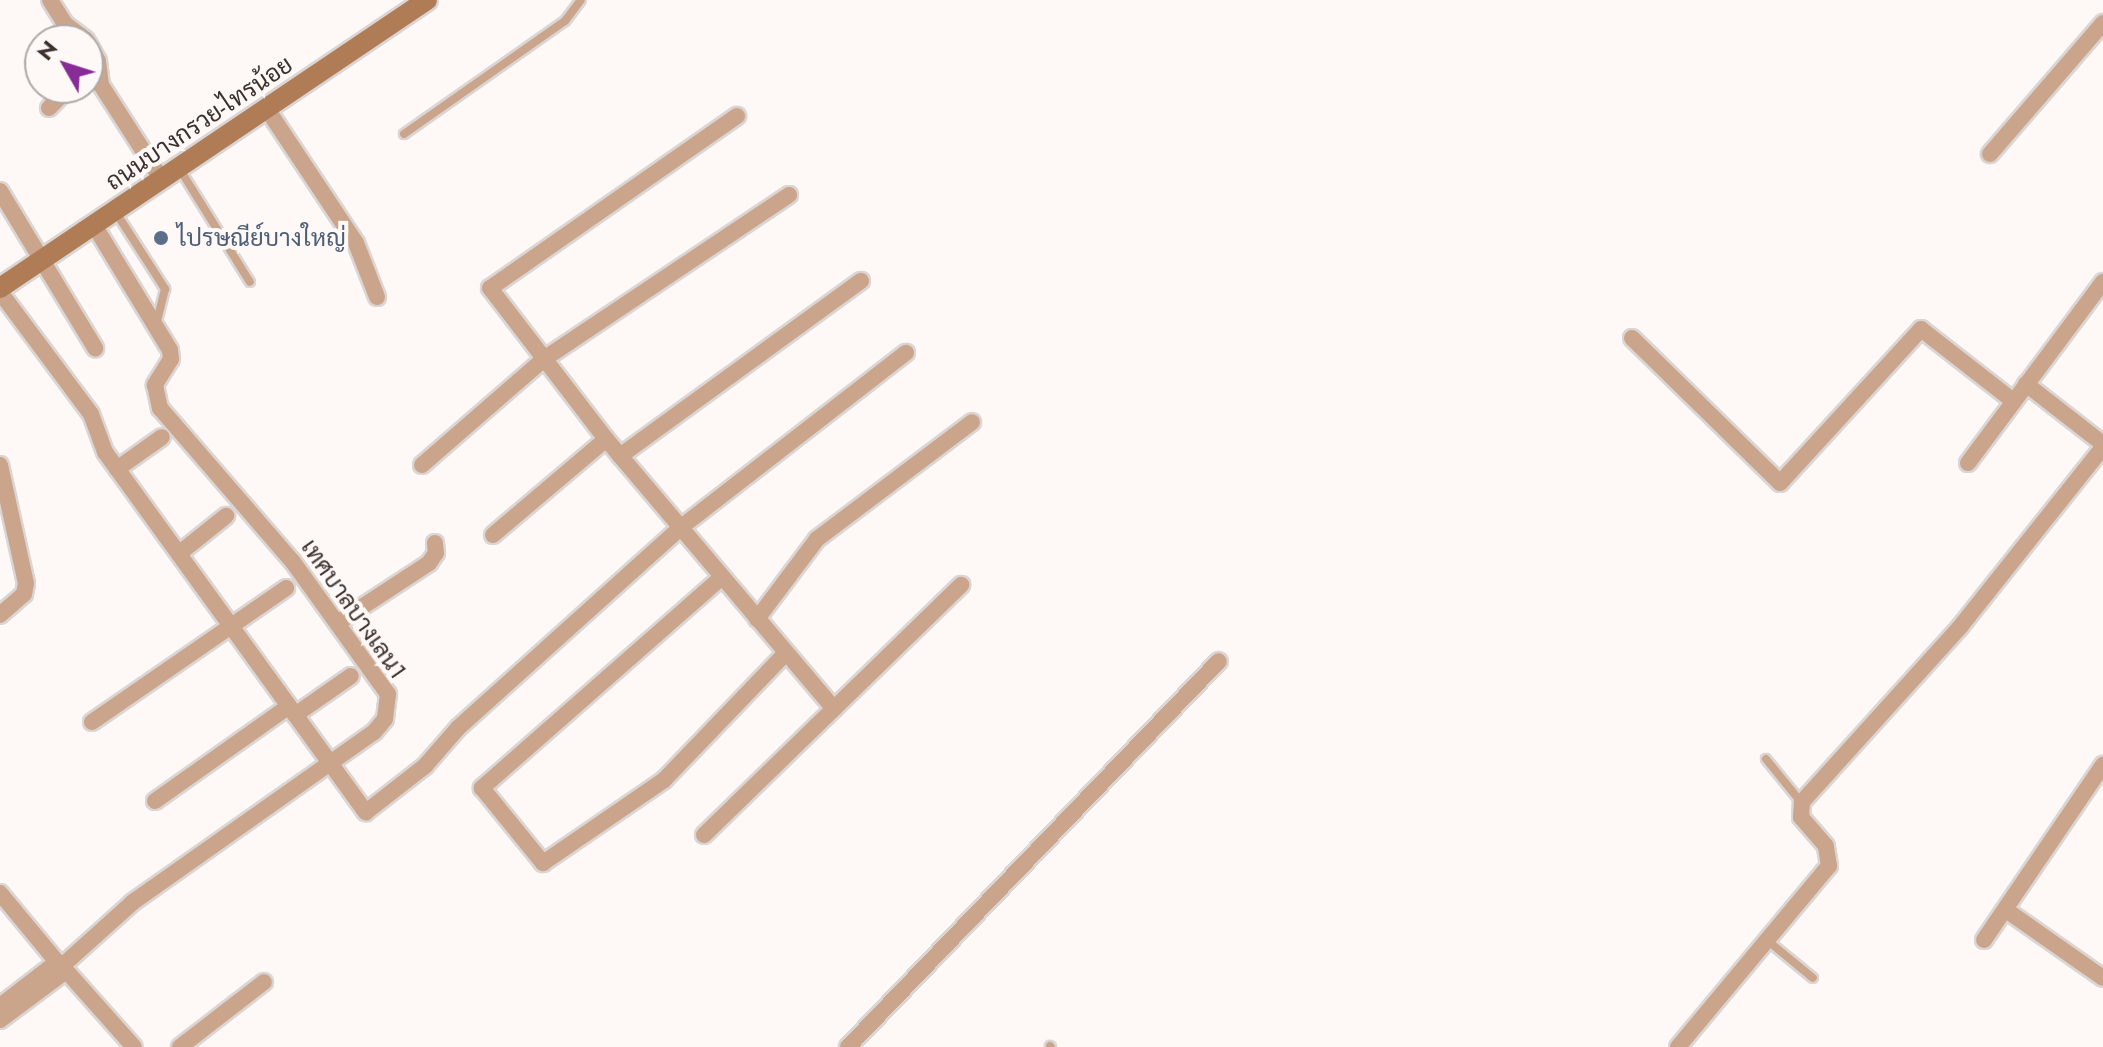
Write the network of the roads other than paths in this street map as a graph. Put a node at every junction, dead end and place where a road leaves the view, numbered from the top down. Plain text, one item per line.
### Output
1 (50, 0) edge
2 (427, 0) edge
3 (581, 0) edge
4 (2103, 23) edge
5 (62, 24) edge
6 (104, 89) edge
7 (53, 104) edge
8 (49, 108) dead end
9 (267, 109) junction
10 (737, 116) dead end
11 (404, 134) dead end
12 (1990, 154) dead end
13 (170, 174) junction
14 (0, 191) edge
15 (789, 195) dead end
16 (115, 211) junction
17 (94, 225) junction
18 (43, 259) junction
19 (861, 281) dead end
20 (250, 282) dead end
21 (2103, 282) edge
22 (0, 290) edge
23 (377, 297) dead end
24 (155, 325) junction
25 (1632, 338) dead end
26 (95, 348) dead end
27 (906, 353) dead end
28 (544, 359) junction
29 (2026, 384) junction
30 (2013, 401) junction
31 (972, 422) dead end
32 (162, 437) dead end
33 (606, 439) junction
34 (2103, 446) edge
35 (620, 456) junction
36 (1968, 463) dead end
37 (0, 465) edge
38 (422, 465) dead end
39 (117, 469) junction
40 (226, 516) dead end
41 (680, 528) junction
42 (493, 535) dead end
43 (435, 543) dead end
44 (181, 552) junction
45 (722, 577) junction
46 (961, 585) dead end
47 (286, 588) dead end
48 (0, 615) edge
49 (757, 619) junction
50 (339, 622) junction
51 (231, 626) junction
52 (786, 653) junction
53 (1219, 661) dead end
54 (351, 676) dead end
55 (834, 709) junction
56 (292, 711) junction
57 (92, 722) dead end
58 (1766, 759) dead end
59 (330, 763) junction
60 (2103, 765) edge
61 (155, 801) dead end
62 (1802, 802) junction
63 (704, 835) dead end
64 (0, 893) edge
65 (2006, 910) junction
66 (1984, 940) dead end
67 (1768, 941) junction
68 (62, 967) junction
69 (1813, 978) dead end
70 (2103, 978) edge
71 (264, 982) dead end
72 (0, 1006) edge
73 (0, 1020) edge
74 (134, 1047) edge
75 (180, 1047) edge
76 (848, 1047) edge
77 (1678, 1047) edge

1 - 5 street
2 - 9 street, ถนนบางกรวย-ไทรน้อย
3 - 11 lane
4 - 12 street
6 - 13 street
7 - 8 street
9 - 13 street, ถนนบางกรวย-ไทรน้อย
9 - 23 street
10 - 28 street
13 - 16 street, ถนนบางกรวย-ไทรน้อย
13 - 20 lane
14 - 18 street
15 - 28 street
16 - 17 street, ถนนบางกรวย-ไทรน้อย
16 - 24 lane
17 - 18 street, ถนนบางกรวย-ไทรน้อย
17 - 24 street, เทศบาลบางเลน1
18 - 22 street, ถนนบางกรวย-ไทรน้อย
18 - 26 street
19 - 35 street
21 - 29 street
22 - 39 street
24 - 50 street, เทศบาลบางเลน1
25 - 30 street
27 - 41 street
28 - 33 street
28 - 38 street
29 - 30 street
29 - 34 street
30 - 36 street
31 - 49 street
32 - 39 street
33 - 35 street
33 - 42 street
34 - 62 street
35 - 41 street
37 - 48 street
39 - 44 street
40 - 44 street
41 - 45 street
41 - 59 street
43 - 50 street
44 - 51 street
45 - 49 street
45 - 52 street
46 - 55 street
47 - 51 street
49 - 52 street
50 - 59 street, เทศบาลบางเลน1
51 - 56 street
51 - 57 street
52 - 55 street
53 - 76 street
54 - 56 street
55 - 63 street
56 - 59 street
56 - 61 street
58 - 62 lane
59 - 68 street, เทศบาลบางเลน1
60 - 65 street
62 - 67 street
64 - 68 street
65 - 66 street
65 - 70 street
67 - 69 lane
67 - 77 street
68 - 72 street
68 - 73 street
68 - 74 street
71 - 75 street

